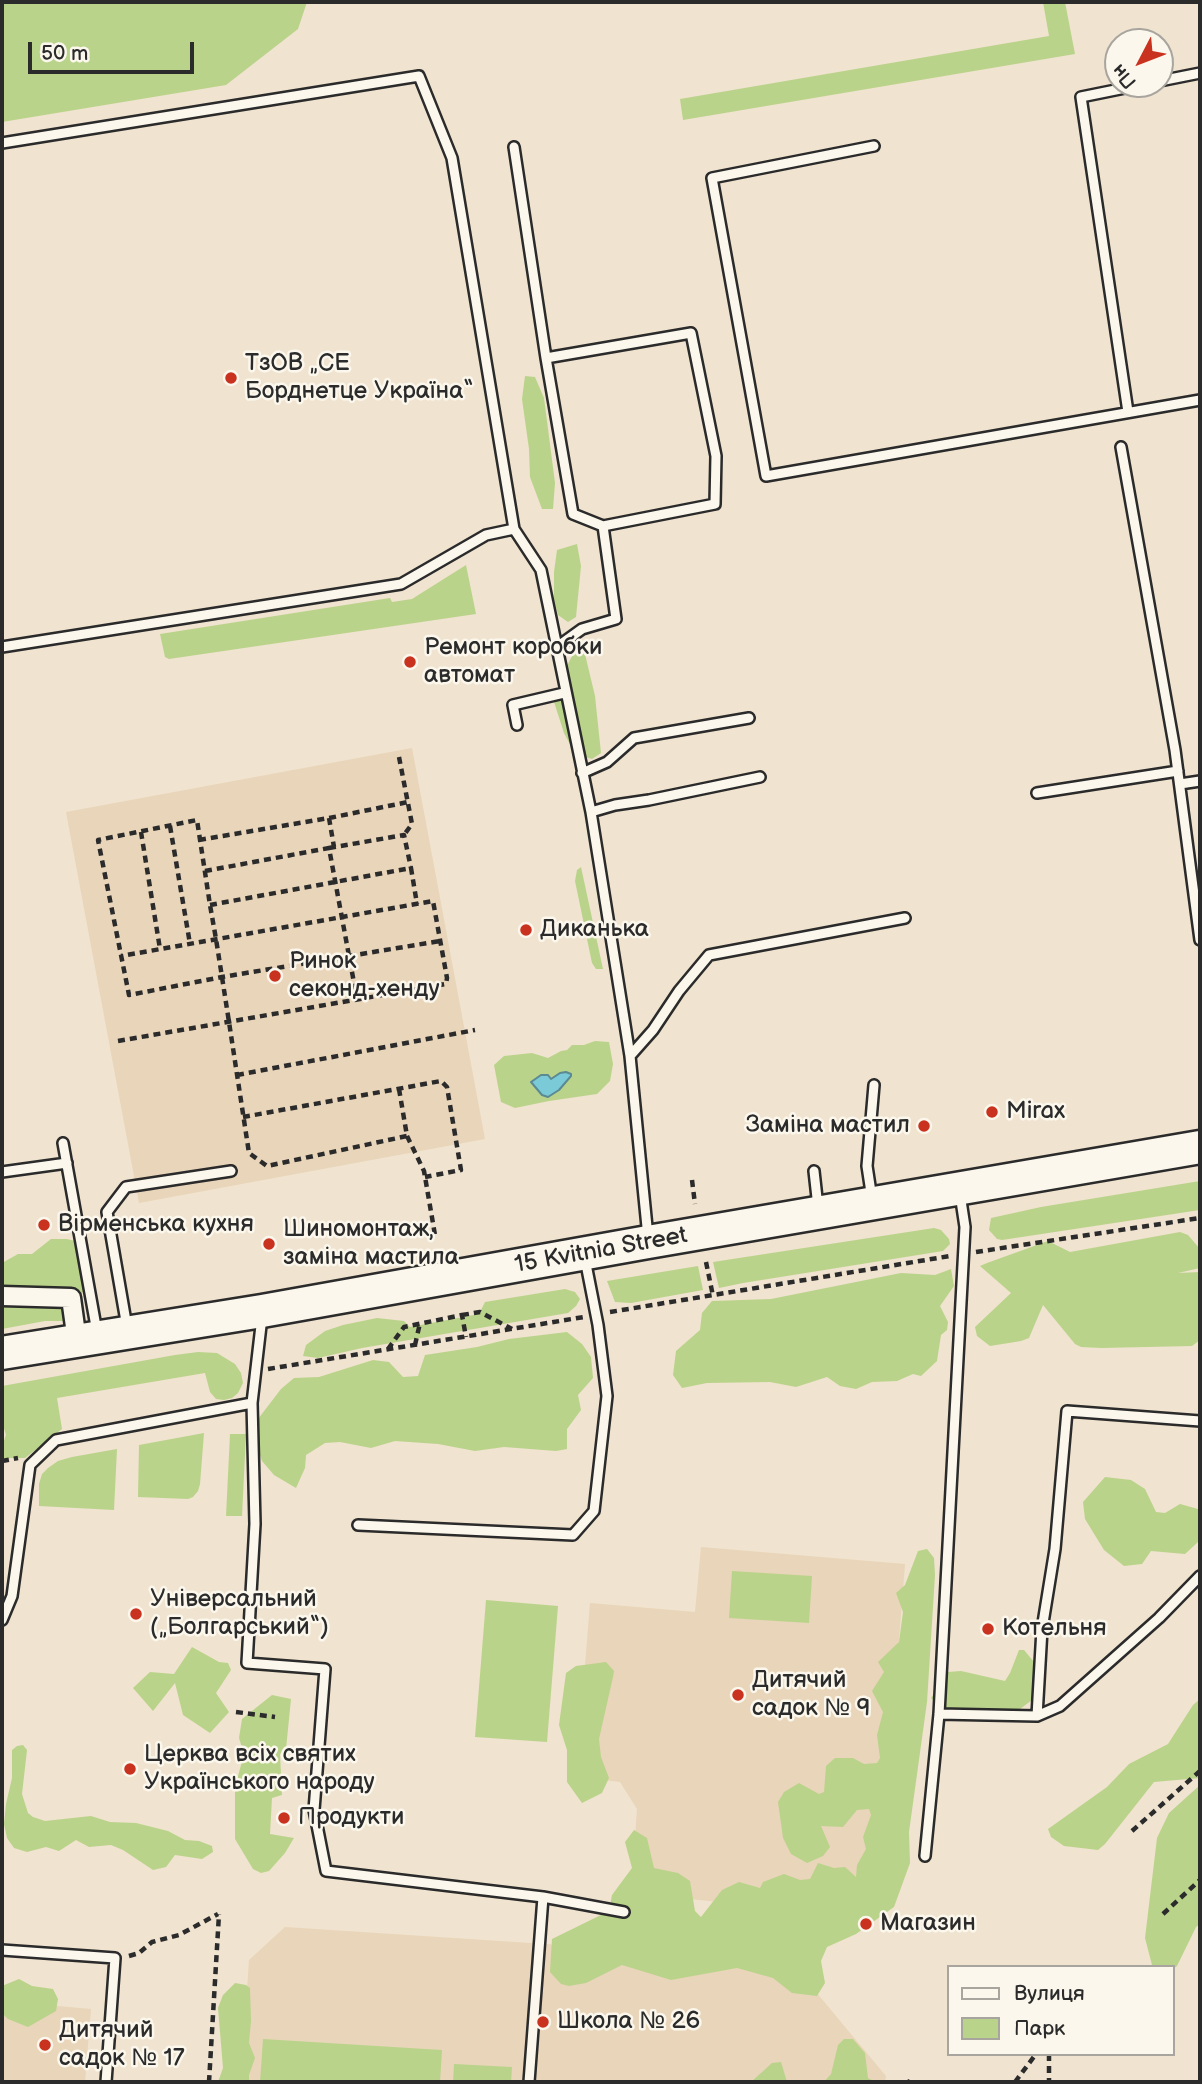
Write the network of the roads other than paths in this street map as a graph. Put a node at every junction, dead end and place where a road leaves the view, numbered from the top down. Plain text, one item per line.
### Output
1 (1200, 73) edge
2 (1174, 78) edge
3 (1104, 92) edge
4 (2, 143) edge
5 (874, 146) dead end
6 (514, 147) dead end
7 (546, 358) junction
8 (1200, 400) edge
9 (1128, 412) junction
10 (1121, 447) dead end
11 (603, 527) junction
12 (514, 529) junction
13 (2, 647) edge
14 (556, 648) junction
15 (564, 693) junction
16 (749, 718) dead end
17 (517, 724) dead end
18 (1178, 771) junction
19 (582, 773) junction
20 (760, 777) dead end
21 (1200, 781) edge
22 (1180, 784) junction
23 (1037, 793) dead end
24 (591, 812) junction
25 (905, 918) dead end
26 (1200, 940) edge
27 (629, 1056) junction
28 (874, 1085) dead end
29 (63, 1143) dead end
30 (1200, 1147) edge
31 (66, 1163) junction
32 (231, 1171) dead end
33 (814, 1171) dead end
34 (2, 1172) edge
35 (960, 1189) junction
36 (873, 1205) junction
37 (819, 1213) junction
38 (648, 1242) junction
39 (584, 1254) junction
40 (2, 1296) edge
41 (262, 1311) junction
42 (101, 1337) junction
43 (2, 1353) edge
44 (252, 1403) junction
45 (1200, 1421) edge
46 (358, 1524) dead end
47 (1200, 1576) edge
48 (2, 1620) edge
49 (939, 1714) junction
50 (1037, 1716) junction
51 (925, 1856) dead end
52 (543, 1897) junction
53 (624, 1912) dead end
54 (2, 1950) edge
55 (106, 2082) edge
56 (529, 2082) edge

1 - 2 lane
3 - 9 lane
4 - 12 lane
5 - 9 lane
6 - 7 lane
7 - 11 lane
7 - 11 lane
8 - 9 lane
10 - 18 lane
11 - 14 lane
12 - 13 lane
12 - 14 lane
14 - 15 lane
15 - 17 lane
15 - 19 lane
16 - 19 lane
18 - 22 lane
18 - 23 lane
19 - 24 lane
20 - 24 lane
21 - 22 lane
22 - 26 lane
24 - 27 lane
25 - 27 lane
27 - 38 lane
28 - 36 lane
29 - 31 lane
30 - 35 highway, 15 Kvitnia Street
31 - 34 lane
31 - 42 lane
32 - 42 lane
33 - 37 lane
35 - 36 highway, 15 Kvitnia Street
35 - 49 lane
36 - 37 highway, 15 Kvitnia Street
37 - 38 highway, 15 Kvitnia Street
38 - 39 highway, 15 Kvitnia Street
39 - 41 highway, 15 Kvitnia Street
39 - 46 lane
40 - 42 street
41 - 42 highway, 15 Kvitnia Street
41 - 44 lane
42 - 43 highway, 15 Kvitnia Street
44 - 48 lane
44 - 52 lane
45 - 50 lane
47 - 50 lane
49 - 50 lane
49 - 51 lane
52 - 53 lane
52 - 56 lane
54 - 55 lane

